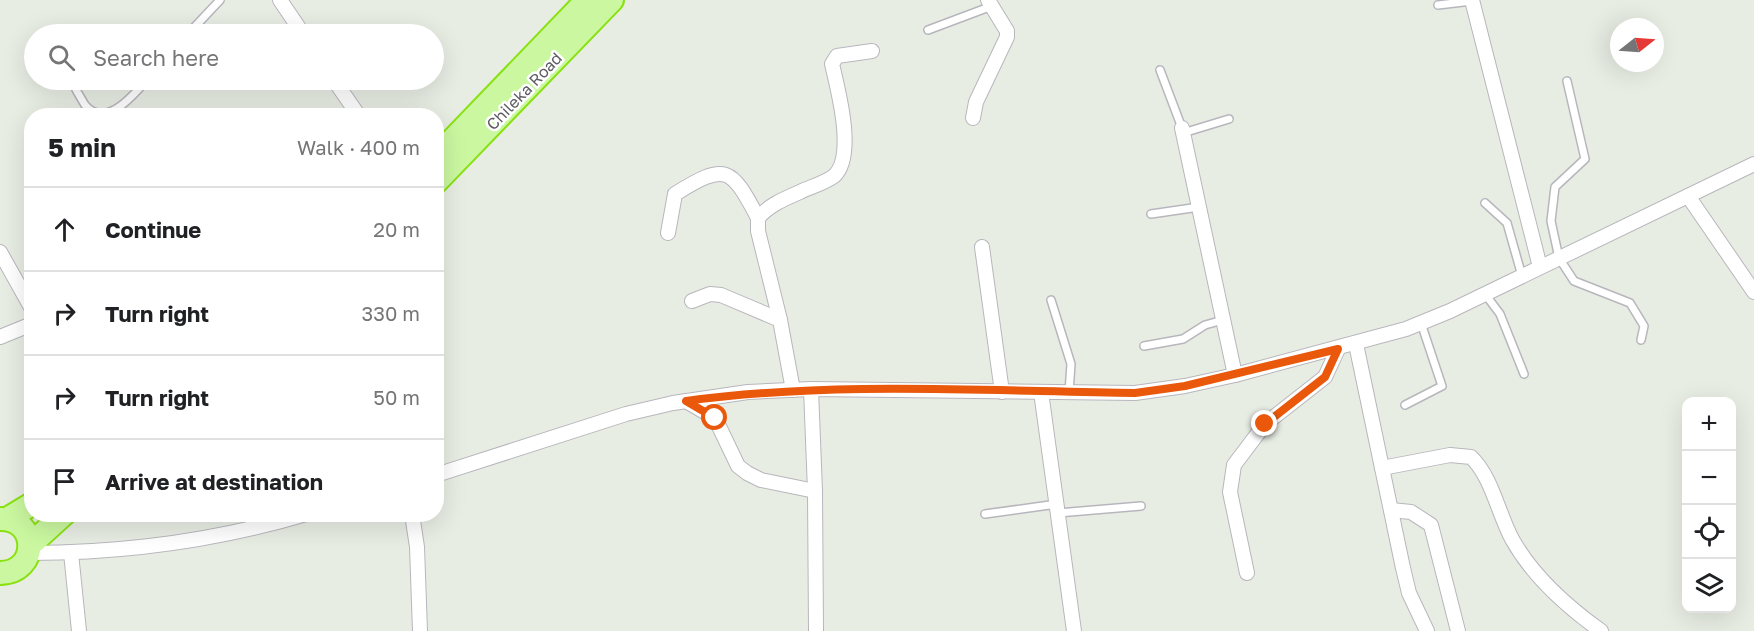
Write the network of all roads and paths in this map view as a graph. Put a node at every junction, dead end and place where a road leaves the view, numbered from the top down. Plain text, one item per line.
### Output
1 (219, 0) edge
2 (280, 0) edge
3 (587, 0) edge
4 (612, 0) edge
5 (1472, 1) edge
6 (990, 3) edge
7 (1438, 4) dead end
8 (197, 24) edge
9 (296, 24) edge
10 (928, 30) dead end
11 (872, 51) dead end
12 (1161, 70) dead end
13 (1567, 81) dead end
14 (77, 90) edge
15 (137, 90) edge
16 (341, 90) edge
17 (90, 108) edge
18 (118, 108) edge
19 (353, 108) edge
20 (973, 118) dead end
21 (1229, 119) dead end
22 (1182, 130) junction
23 (444, 149) edge
24 (1754, 164) edge
25 (444, 174) edge
26 (1688, 196) junction
27 (1485, 203) dead end
28 (1199, 207) junction
29 (1151, 214) dead end
30 (758, 218) junction
31 (668, 232) dead end
32 (982, 247) dead end
33 (0, 252) edge
34 (1559, 258) junction
35 (1540, 267) junction
36 (1522, 276) junction
37 (1754, 292) edge
38 (1485, 294) junction
39 (24, 295) edge
40 (1051, 300) dead end
41 (692, 301) dead end
42 (780, 320) junction
43 (1223, 320) junction
44 (1421, 323) junction
45 (24, 327) edge
46 (0, 337) edge
47 (1641, 340) dead end
48 (1356, 344) junction
49 (1144, 346) dead end
50 (1338, 349) junction
51 (1524, 374) dead end
52 (1235, 375) junction
53 (811, 389) junction
54 (793, 390) junction
55 (1002, 392) junction
56 (1041, 392) junction
57 (1069, 392) junction
58 (686, 401) junction
59 (1405, 405) dead end
60 (1383, 468) junction
61 (444, 472) edge
62 (816, 491) junction
63 (1141, 506) dead end
64 (24, 508) edge
65 (1057, 509) junction
66 (1391, 510) junction
67 (985, 514) dead end
68 (3, 519) edge
69 (56, 522) edge
70 (280, 522) edge
71 (413, 522) edge
72 (30, 549) junction
73 (71, 553) junction
74 (0, 573) edge
75 (1247, 573) dead end
76 (79, 631) edge
77 (420, 631) edge
78 (816, 631) edge
79 (1074, 631) edge
80 (1427, 631) edge
81 (1458, 631) edge
82 (1601, 631) edge

1 - 8 lane
2 - 9 street
3 - 23 highway, Chileka Road
4 - 25 highway, Chileka Road
5 - 7 lane
5 - 35 street
6 - 10 lane
6 - 20 street
11 - 30 street
12 - 22 lane
13 - 34 lane
14 - 17 lane
15 - 18 lane
16 - 19 street
21 - 22 lane
22 - 28 street
24 - 26 street
26 - 34 street
26 - 37 street
27 - 36 lane
28 - 29 lane
28 - 43 street
30 - 31 street
30 - 42 street
32 - 55 street
33 - 39 street
34 - 35 street
34 - 47 lane
35 - 36 street
36 - 38 street
38 - 44 street
38 - 51 lane
40 - 57 lane
41 - 42 street
42 - 54 street
43 - 49 lane
43 - 52 street
44 - 48 street
44 - 59 lane
45 - 46 street
48 - 50 street
48 - 60 street
50 - 52 street
50 - 75 street
52 - 57 street
53 - 54 street
53 - 55 street
53 - 62 street
54 - 58 street
55 - 56 street
56 - 57 street
56 - 65 street
58 - 61 street
58 - 62 street
60 - 66 street
60 - 82 street
62 - 78 street
63 - 65 lane
64 - 68 highway
65 - 67 lane
65 - 79 street
66 - 80 street
66 - 81 street
68 - 72 highway
69 - 72 highway
70 - 73 street
71 - 77 street
72 - 73 street
72 - 74 highway
73 - 76 street

